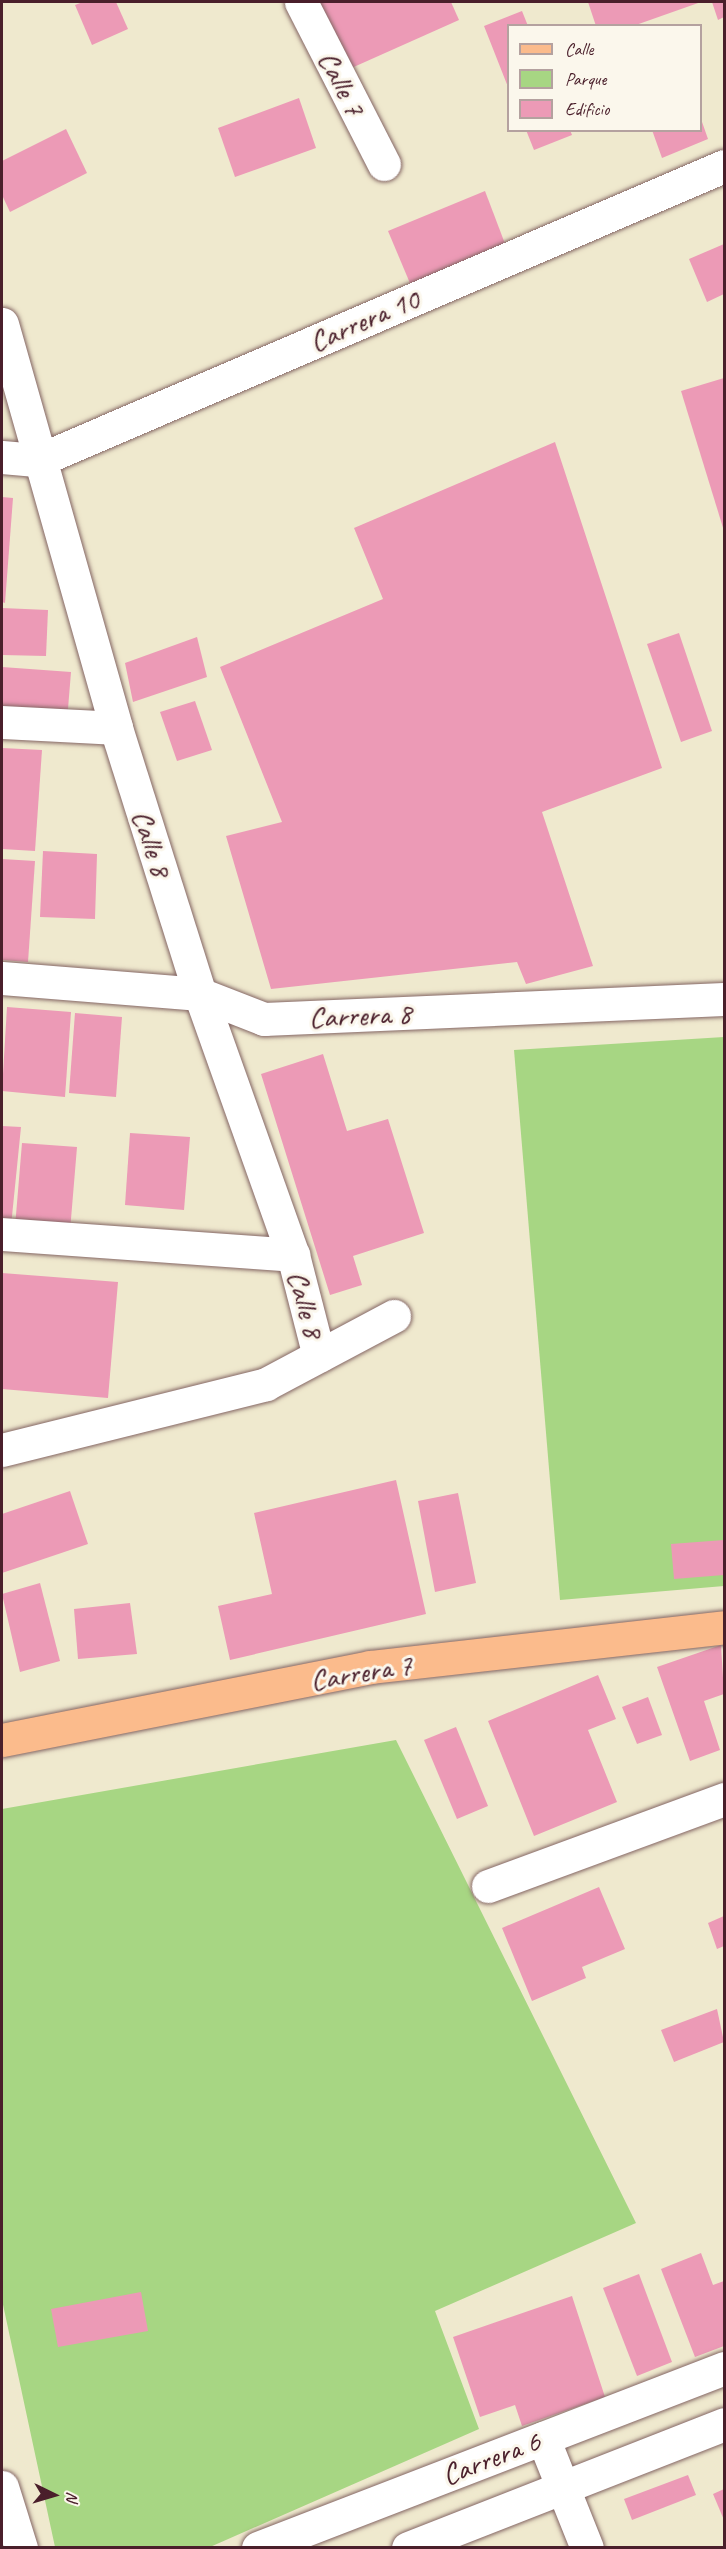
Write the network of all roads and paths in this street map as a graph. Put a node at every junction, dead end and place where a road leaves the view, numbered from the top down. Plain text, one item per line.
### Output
1 (301, 2) edge
2 (384, 164) dead end
3 (724, 166) edge
4 (2, 324) edge
5 (2, 457) edge
6 (39, 460) junction
7 (2, 722) edge
8 (116, 729) junction
9 (2, 978) edge
10 (200, 994) junction
11 (724, 999) edge
12 (2, 1234) edge
13 (293, 1255) junction
14 (394, 1316) dead end
15 (320, 1356) junction
16 (2, 1450) edge
17 (724, 1627) edge
18 (2, 1740) edge
19 (724, 1799) edge
20 (488, 1887) dead end
21 (724, 2368) edge
22 (724, 2424) edge
23 (543, 2438) junction
24 (563, 2486) junction
25 (2, 2487) edge
26 (21, 2547) edge
27 (258, 2547) edge
28 (408, 2547) edge
29 (587, 2547) edge

1 - 2 street, Calle 7
3 - 6 street, Carrera 10
4 - 6 street, Calle 8
5 - 6 street, Carrera 10
6 - 8 street, Calle 8
7 - 8 street
8 - 10 street, Calle 8
9 - 10 street, Carrera 8
10 - 11 street, Carrera 8
10 - 13 street, Calle 8
12 - 13 street
13 - 15 street, Calle 8
14 - 15 street
15 - 16 street
17 - 18 main road, Carrera 7
19 - 20 street
21 - 23 street, Carrera 6
22 - 24 street, Carrera 6
23 - 24 street
23 - 27 street, Carrera 6
24 - 28 street, Carrera 6
24 - 29 street
25 - 26 street

